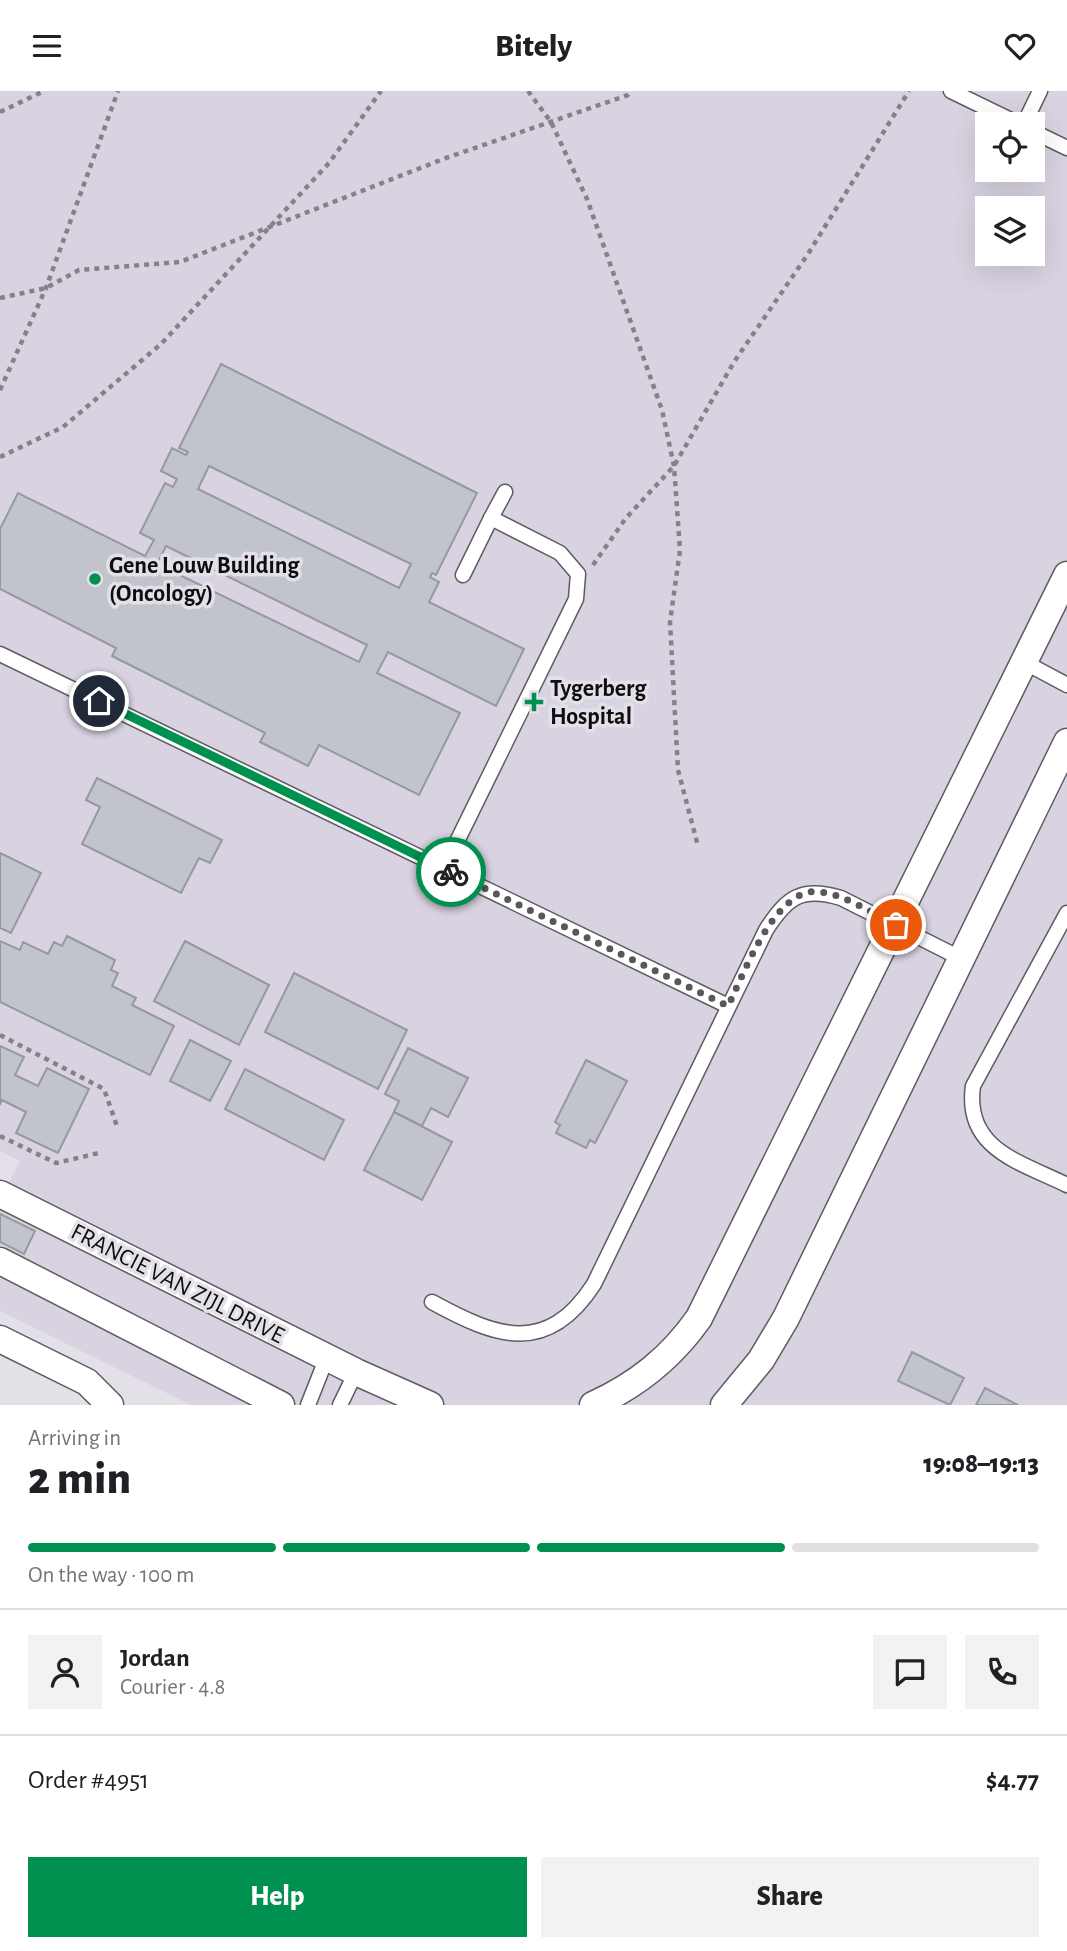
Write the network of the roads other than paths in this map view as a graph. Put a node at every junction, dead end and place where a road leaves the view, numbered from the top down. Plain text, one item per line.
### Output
1 (951, 91) edge
2 (1040, 91) edge
3 (996, 112) edge
4 (1028, 112) edge
5 (1045, 137) edge
6 (1067, 148) edge
7 (505, 492) dead end
8 (491, 519) junction
9 (463, 575) dead end
10 (1067, 575) edge
11 (0, 654) edge
12 (1024, 662) junction
13 (1067, 685) edge
14 (1067, 742) edge
15 (444, 868) junction
16 (1067, 913) edge
17 (896, 925) junction
18 (962, 959) junction
19 (728, 1006) junction
20 (1067, 1185) edge
21 (0, 1194) edge
22 (0, 1261) edge
23 (432, 1302) dead end
24 (0, 1339) edge
25 (327, 1357) junction
26 (356, 1372) junction
27 (110, 1405) edge
28 (281, 1405) edge
29 (308, 1405) edge
30 (340, 1405) edge
31 (430, 1405) edge
32 (593, 1405) edge
33 (724, 1405) edge

1 - 3 lane
2 - 4 lane
5 - 6 lane
7 - 8 lane
8 - 9 lane
8 - 15 lane
10 - 12 street
11 - 15 lane
12 - 13 lane
12 - 17 street
14 - 18 street
15 - 19 lane
16 - 20 lane
17 - 18 lane
17 - 19 lane
17 - 32 street
18 - 33 street
19 - 23 lane
21 - 25 street, FRANCIE VAN ZIJL DRIVE
22 - 28 street
24 - 27 street
25 - 26 street, FRANCIE VAN ZIJL DRIVE
25 - 29 lane
26 - 30 lane
26 - 31 street, FRANCIE VAN ZIJL DRIVE

